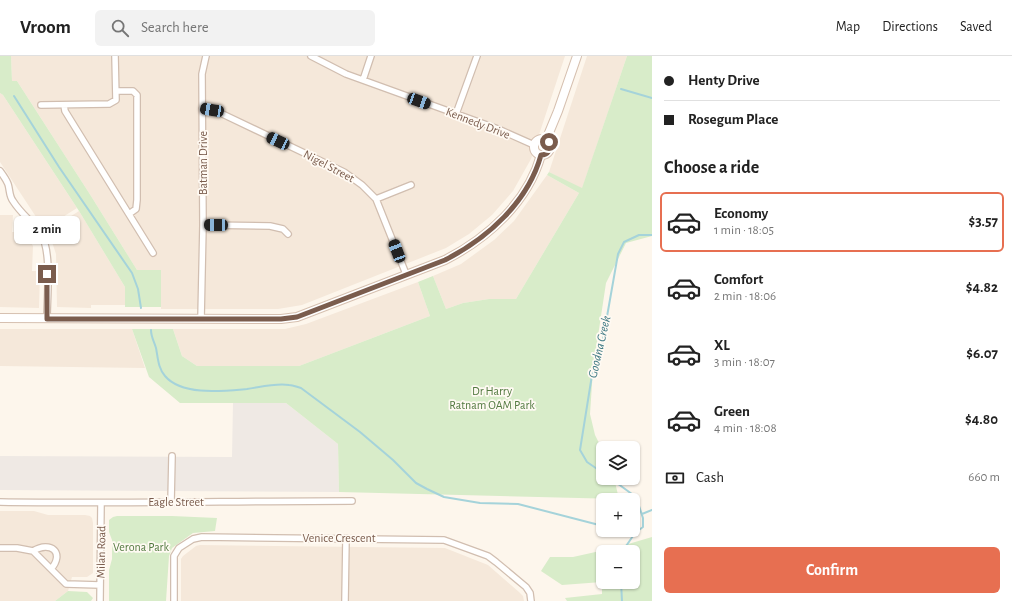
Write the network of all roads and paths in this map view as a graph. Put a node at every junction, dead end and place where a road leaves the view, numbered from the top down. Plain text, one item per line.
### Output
1 (115, 56) edge
2 (206, 56) edge
3 (311, 56) edge
4 (371, 56) edge
5 (477, 56) edge
6 (576, 56) edge
7 (363, 80) junction
8 (116, 91) junction
9 (41, 105) dead end
10 (64, 105) junction
11 (202, 108) junction
12 (456, 114) junction
13 (546, 140) junction
14 (534, 145) junction
15 (541, 155) junction
16 (0, 171) edge
17 (411, 185) dead end
18 (376, 199) junction
19 (129, 214) junction
20 (203, 225) junction
21 (288, 234) dead end
22 (153, 254) dead end
23 (406, 274) junction
24 (0, 318) edge
25 (47, 319) junction
26 (201, 319) junction
27 (172, 456) dead end
28 (0, 502) edge
29 (171, 502) junction
30 (352, 502) dead end
31 (101, 503) junction
32 (346, 538) junction
33 (0, 548) edge
34 (33, 551) junction
35 (51, 569) junction
36 (100, 585) junction
37 (100, 601) edge
38 (174, 601) edge
39 (345, 601) edge
40 (531, 601) edge

1 - 8 street
2 - 11 street, Batman Drive
3 - 7 street, Kennedy Drive
4 - 7 street
5 - 12 street
6 - 13 street
7 - 12 street, Kennedy Drive
8 - 10 street
8 - 19 street
9 - 10 street
10 - 19 street
11 - 18 street, Nigel Street
11 - 20 street, Batman Drive
12 - 14 street, Kennedy Drive
13 - 14 street
13 - 15 street
14 - 15 street
15 - 23 street
16 - 25 street
17 - 18 street
18 - 23 street, Nigel Street
19 - 22 street
20 - 21 street
20 - 26 street, Batman Drive
23 - 26 street
24 - 25 street
25 - 26 street
27 - 29 street
28 - 31 street, Eagle Street
29 - 30 street, Eagle Street
29 - 31 street, Eagle Street
31 - 36 street, Milan Road
32 - 38 street, Venice Crescent
32 - 39 street
32 - 40 street, Venice Crescent
33 - 34 street
34 - 35 street
34 - 35 street
35 - 36 street
36 - 37 street, Milan Road

